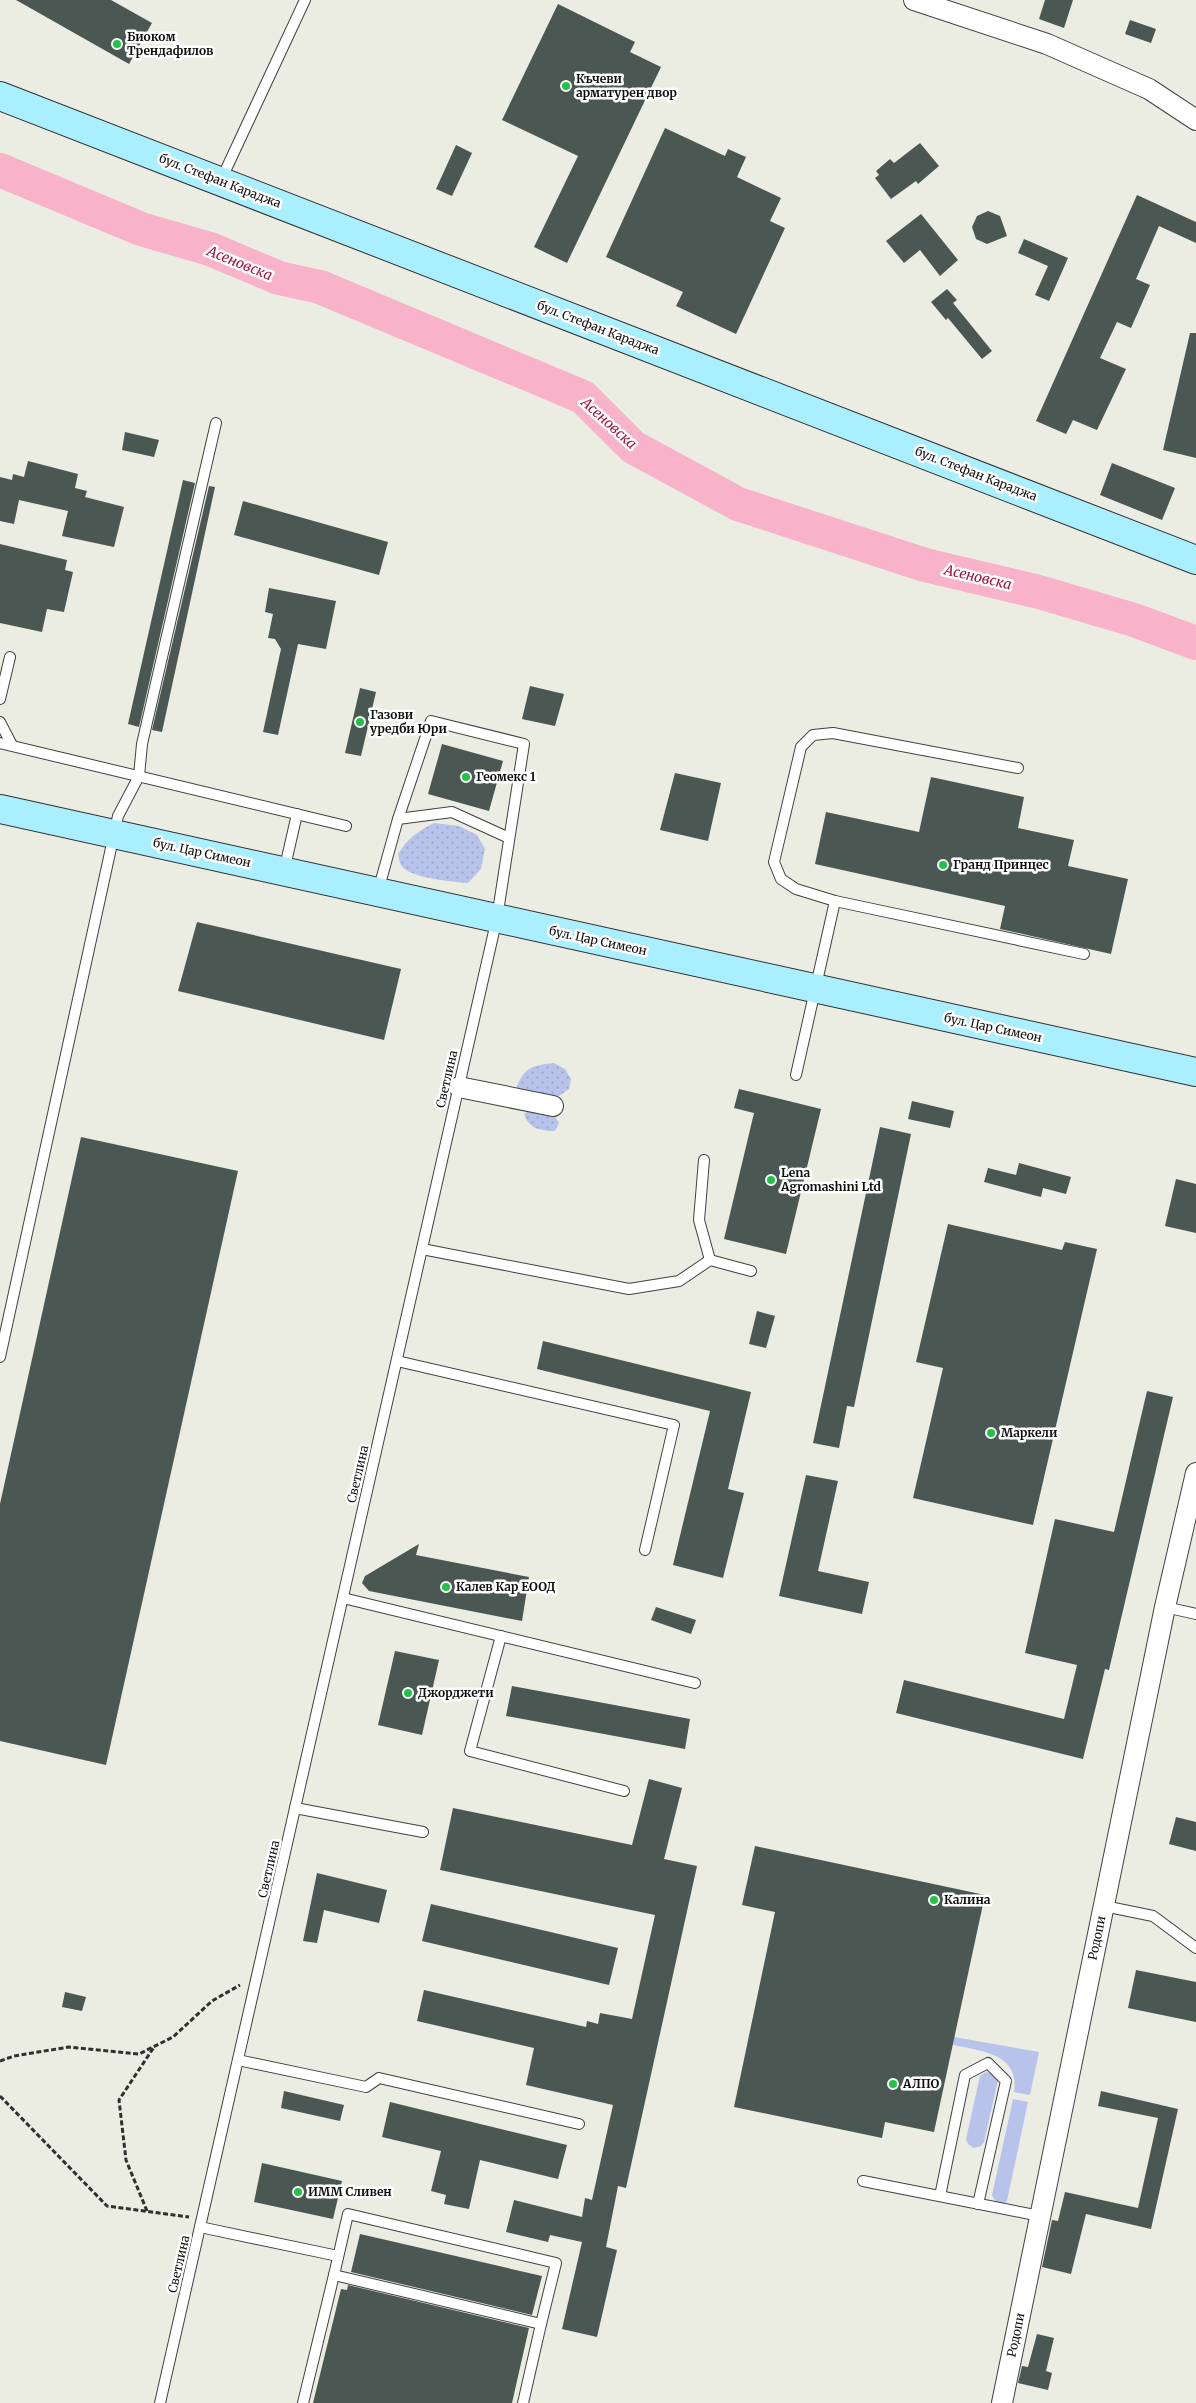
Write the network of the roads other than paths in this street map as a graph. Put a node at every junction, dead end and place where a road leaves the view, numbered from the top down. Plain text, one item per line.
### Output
1 (305, 0) edge
2 (914, 0) edge
3 (0, 96) edge
4 (1196, 120) edge
5 (220, 181) junction
6 (216, 422) dead end
7 (1196, 560) edge
8 (10, 657) dead end
9 (0, 699) edge
10 (0, 722) edge
11 (0, 742) edge
12 (12, 745) junction
13 (1018, 768) dead end
14 (139, 776) junction
15 (0, 808) edge
16 (297, 814) junction
17 (398, 819) junction
18 (346, 826) dead end
19 (114, 834) junction
20 (509, 838) junction
21 (284, 872) junction
22 (378, 892) junction
23 (835, 901) junction
24 (497, 918) junction
25 (1084, 954) dead end
26 (814, 988) junction
27 (1196, 1072) edge
28 (796, 1075) dead end
29 (459, 1087) junction
30 (553, 1106) dead end
31 (704, 1160) dead end
32 (422, 1249) junction
33 (710, 1260) junction
34 (751, 1271) dead end
35 (0, 1357) edge
36 (397, 1361) junction
37 (1196, 1473) edge
38 (645, 1550) dead end
39 (343, 1598) junction
40 (1166, 1607) junction
41 (1196, 1614) edge
42 (501, 1636) junction
43 (695, 1683) dead end
44 (624, 1791) dead end
45 (295, 1808) junction
46 (423, 1832) dead end
47 (1104, 1906) junction
48 (1196, 1948) edge
49 (238, 2060) junction
50 (579, 2124) dead end
51 (863, 2181) dead end
52 (940, 2196) junction
53 (978, 2204) junction
54 (1040, 2216) junction
55 (201, 2223) junction
56 (338, 2256) junction
57 (334, 2275) junction
58 (541, 2324) junction
59 (160, 2403) edge
60 (303, 2403) edge
61 (523, 2403) edge
62 (1002, 2403) edge

1 - 5 lane
2 - 4 street
3 - 5 main road, бул. Стефан Караджа
5 - 7 main road, бул. Стефан Караджа
6 - 14 lane
8 - 9 lane
10 - 12 lane
11 - 12 lane
12 - 14 lane
13 - 23 lane
14 - 16 lane
14 - 19 lane
15 - 19 main road, бул. Цар Симеон
16 - 18 lane
16 - 21 lane
17 - 20 lane
17 - 20 lane, Светлина
17 - 22 lane
19 - 21 main road, бул. Цар Симеон
19 - 35 lane
20 - 24 lane, Светлина
21 - 22 main road, бул. Цар Симеон
22 - 24 main road, бул. Цар Симеон
23 - 25 lane
23 - 26 lane
24 - 26 main road, бул. Цар Симеон
24 - 29 lane, Светлина
26 - 27 main road, бул. Цар Симеон
26 - 28 lane
29 - 30 street
29 - 32 lane, Светлина
31 - 33 lane
32 - 33 lane
32 - 36 lane, Светлина
33 - 34 lane
36 - 38 lane
36 - 39 lane, Светлина
37 - 40 street, Родопи
39 - 42 lane
39 - 45 lane, Светлина
40 - 41 lane
40 - 47 street, Родопи
42 - 43 lane
42 - 44 lane
45 - 46 lane
45 - 49 lane, Светлина
47 - 48 lane
47 - 54 street, Родопи
49 - 50 lane
49 - 55 lane, Светлина
51 - 52 lane
52 - 53 lane
52 - 53 lane
53 - 54 lane
54 - 62 street, Родопи
55 - 56 lane
55 - 59 lane, Светлина
56 - 57 lane
56 - 58 lane
57 - 58 lane
57 - 60 lane
58 - 61 lane

